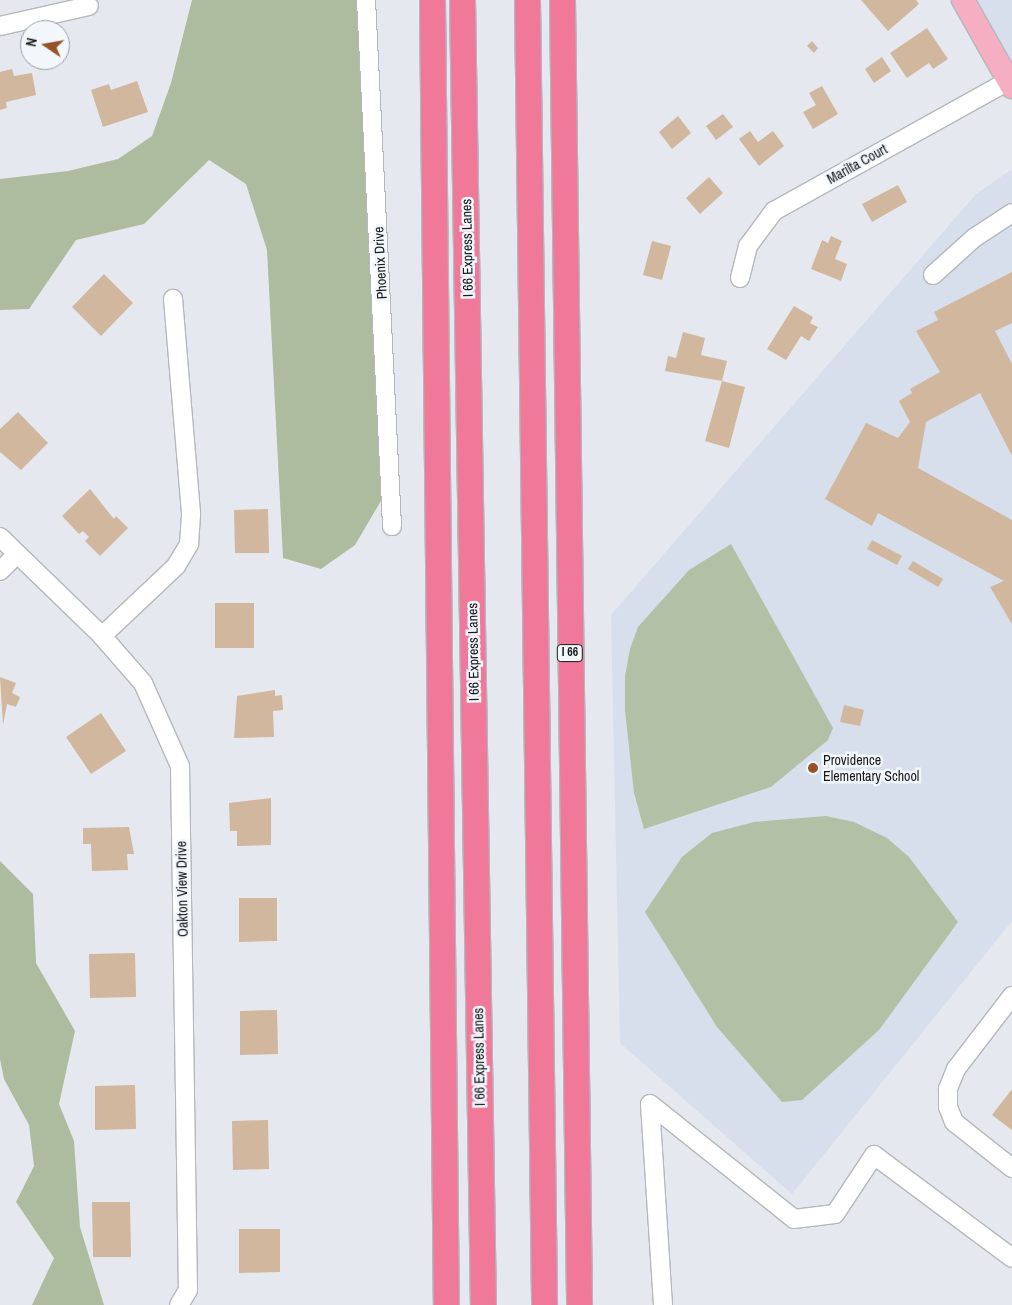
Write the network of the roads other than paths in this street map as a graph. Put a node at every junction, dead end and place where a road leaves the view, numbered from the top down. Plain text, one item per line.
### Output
1 (366, 0) edge
2 (432, 0) edge
3 (462, 0) edge
4 (527, 0) edge
5 (562, 0) edge
6 (963, 0) edge
7 (89, 6) dead end
8 (0, 26) edge
9 (1010, 84) edge
10 (1012, 213) edge
11 (933, 275) dead end
12 (740, 278) dead end
13 (173, 299) dead end
14 (392, 526) dead end
15 (0, 537) edge
16 (17, 554) junction
17 (0, 571) edge
18 (102, 636) junction
19 (1012, 996) edge
20 (1012, 1168) edge
21 (1012, 1258) edge
22 (179, 1305) edge
23 (446, 1305) edge
24 (483, 1305) edge
25 (544, 1305) edge
26 (579, 1305) edge
27 (663, 1305) edge

1 - 14 street, Phoenix Drive
2 - 23 highway
3 - 24 highway, I 66 Express Lanes
4 - 25 highway
5 - 26 highway, I 66
6 - 9 main road
7 - 8 street
9 - 12 street, Marilta Court
10 - 11 street
13 - 18 street
15 - 16 street, Oakton View Drive
16 - 17 street
16 - 18 street, Oakton View Drive
18 - 22 street, Oakton View Drive
19 - 20 street
21 - 27 street

